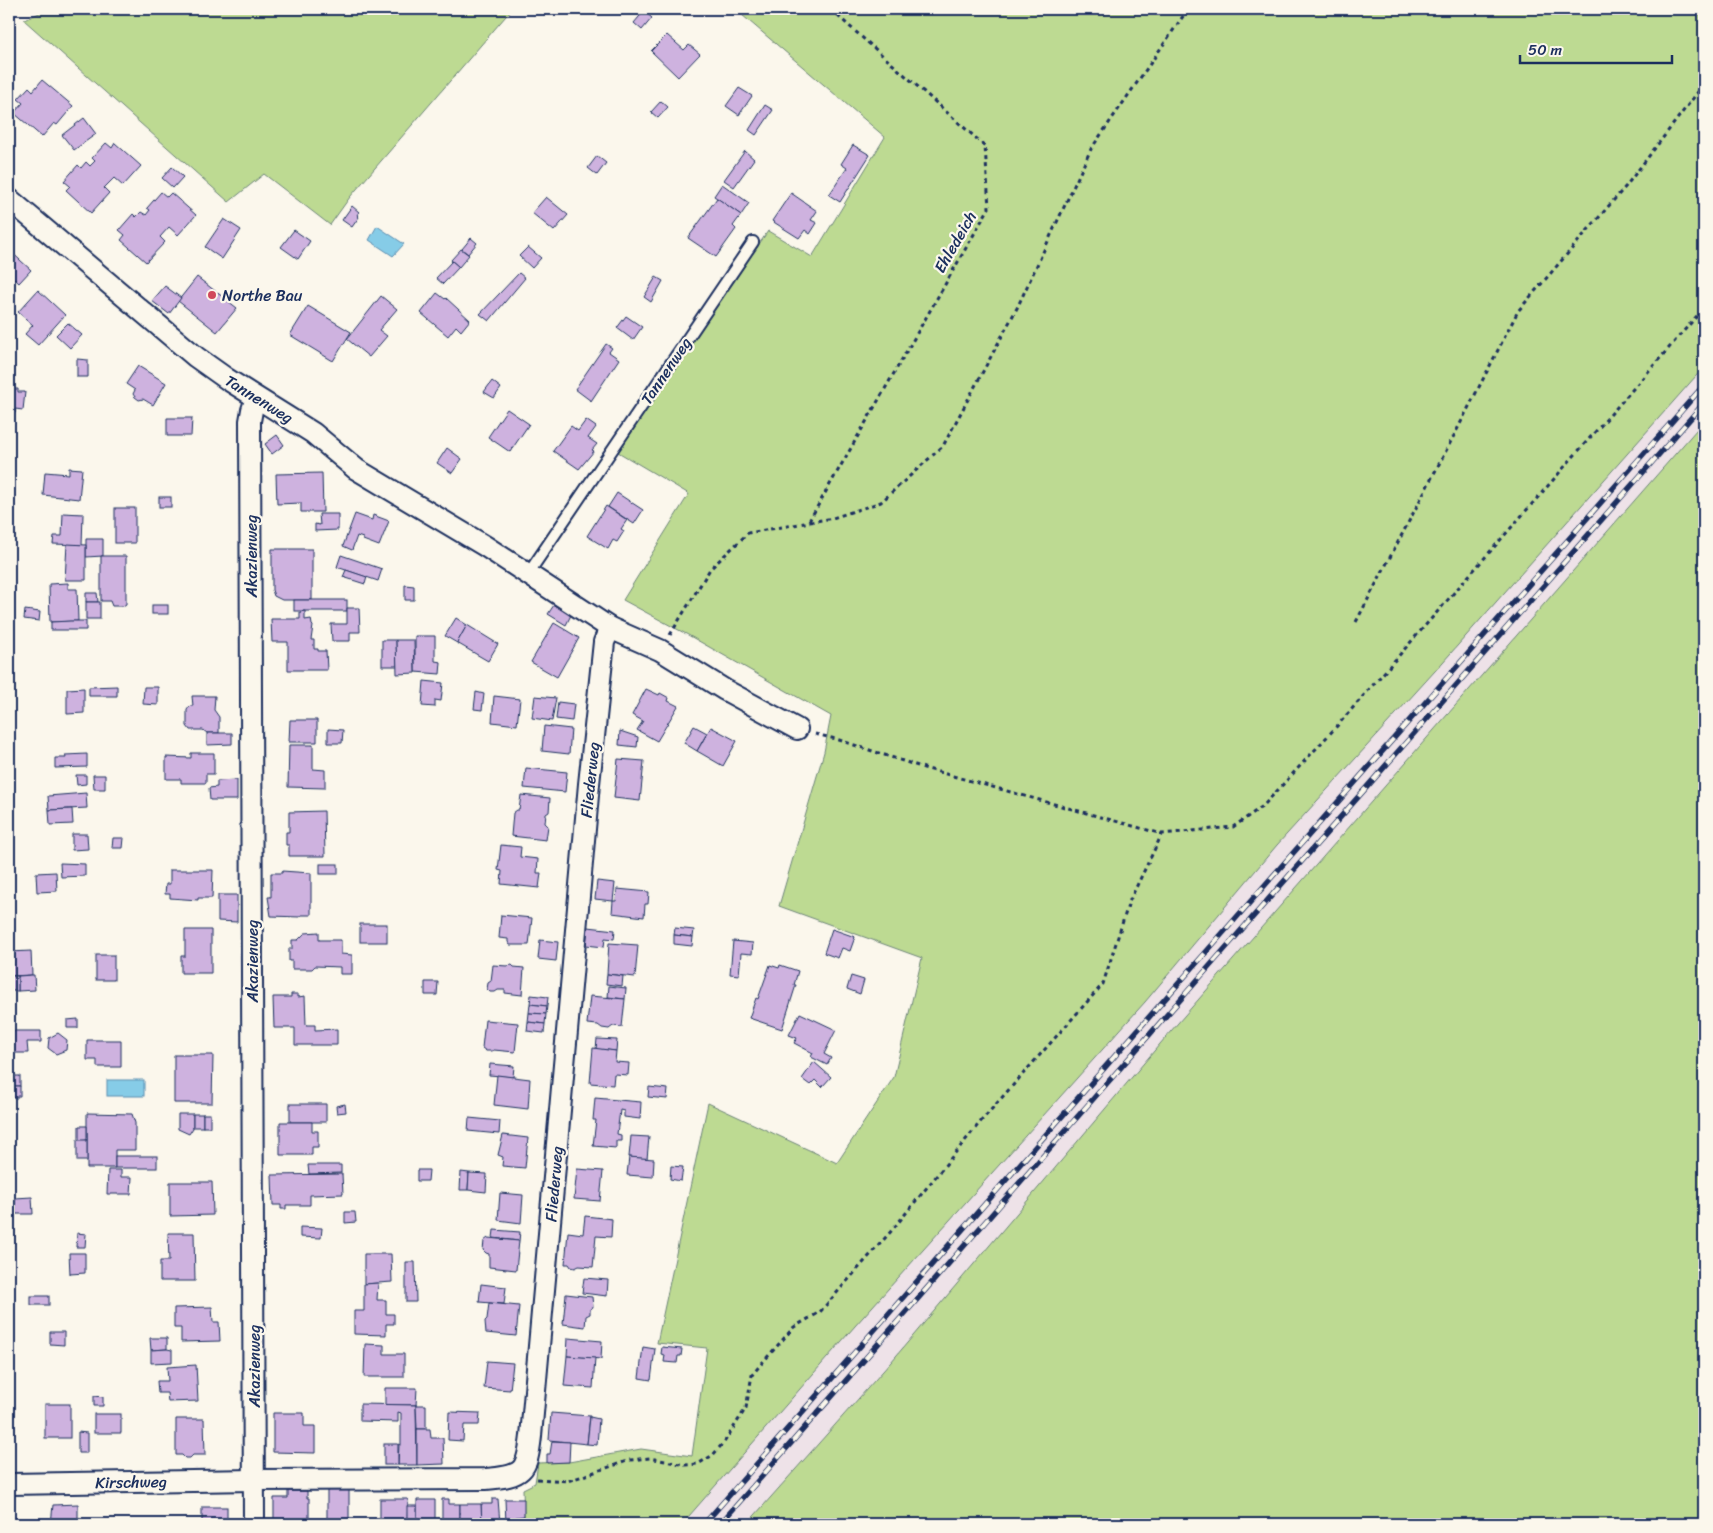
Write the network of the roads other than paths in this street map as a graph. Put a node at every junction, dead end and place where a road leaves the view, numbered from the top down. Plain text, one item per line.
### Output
1 (9, 199) edge
2 (753, 242) dead end
3 (256, 398) junction
4 (528, 574) junction
5 (610, 628) junction
6 (797, 729) road end
7 (254, 1480) junction
8 (9, 1484) edge
9 (254, 1524) edge

1 - 3 street, Tannenweg
2 - 4 lane, Tannenweg
3 - 4 street, Tannenweg
3 - 7 street, Akazienweg
4 - 5 street, Tannenweg
5 - 6 street, Tannenweg
5 - 7 street, Fliederweg
7 - 8 street, Kirschweg
7 - 9 street, Akazienweg

